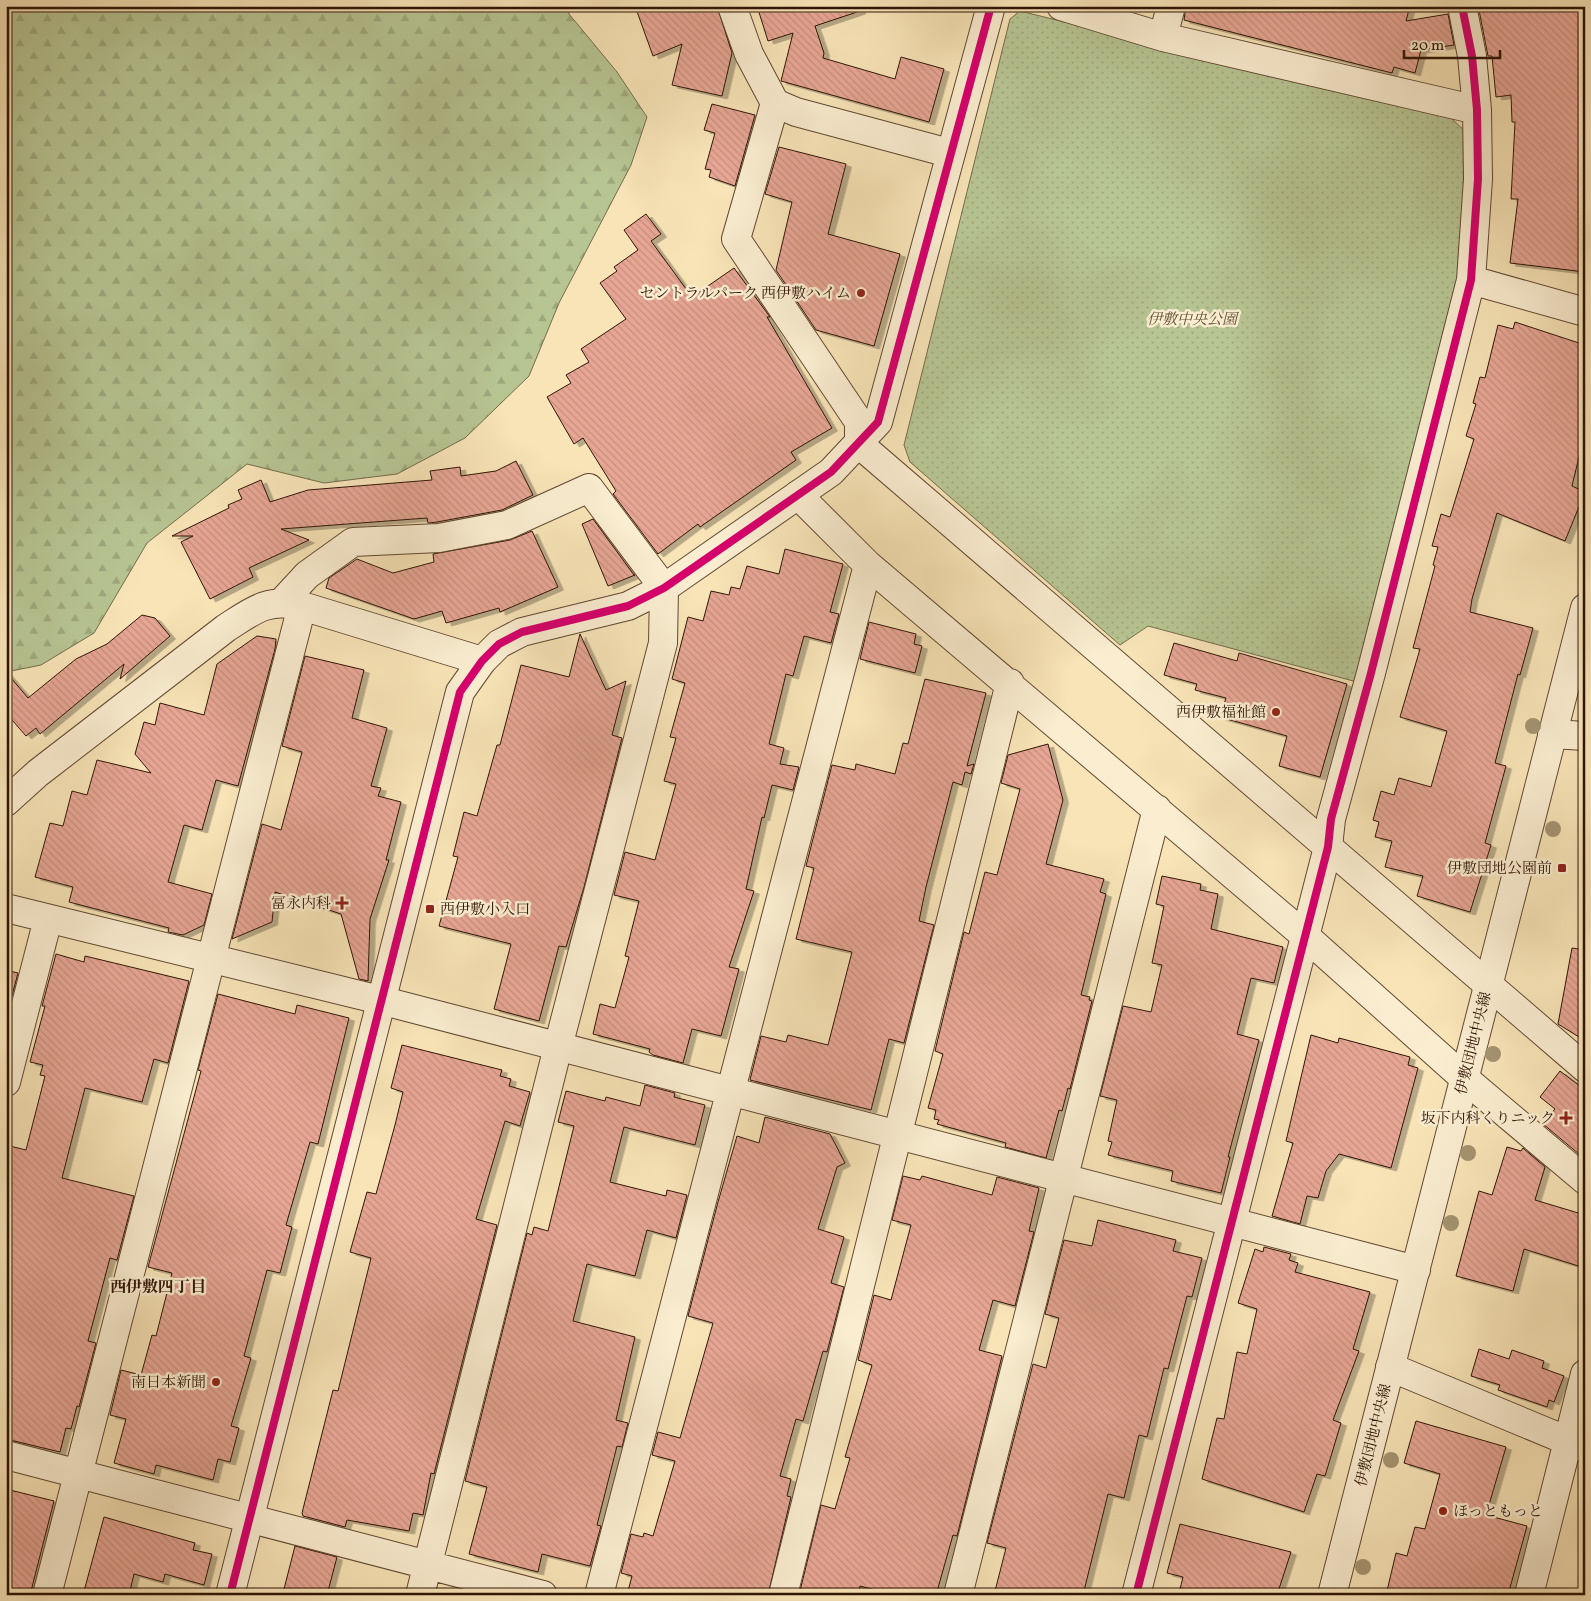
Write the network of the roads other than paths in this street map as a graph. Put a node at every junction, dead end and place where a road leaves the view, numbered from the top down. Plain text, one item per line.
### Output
1 (732, 6) edge
2 (991, 6) edge
3 (1061, 6) edge
4 (1171, 6) edge
5 (1462, 6) edge
6 (1163, 37) junction
7 (775, 103) junction
8 (1477, 110) junction
9 (949, 153) junction
10 (1471, 280) junction
11 (1585, 312) edge
12 (859, 444) junction
13 (798, 494) junction
14 (868, 565) junction
15 (664, 588) junction
16 (292, 604) junction
17 (1585, 608) edge
18 (482, 661) junction
19 (1010, 684) junction
20 (1552, 734) junction
21 (1585, 736) edge
22 (6, 802) edge
23 (1157, 809) junction
24 (1328, 848) junction
25 (6, 908) edge
26 (48, 919) junction
27 (1304, 935) junction
28 (211, 959) junction
29 (1488, 985) junction
30 (380, 1000) junction
31 (558, 1047) junction
32 (1585, 1068) edge
33 (1464, 1078) junction
34 (6, 1082) edge
35 (730, 1092) junction
36 (897, 1135) junction
37 (1065, 1180) junction
38 (1585, 1180) edge
39 (1232, 1222) junction
40 (1416, 1270) junction
41 (1390, 1367) junction
42 (1585, 1374) edge
43 (1576, 1444) edge
44 (6, 1455) edge
45 (78, 1474) junction
46 (250, 1518) junction
47 (428, 1565) junction
48 (47, 1595) edge
49 (230, 1595) edge
50 (420, 1595) edge
51 (543, 1595) edge
52 (599, 1595) edge
53 (782, 1595) edge
54 (958, 1595) edge
55 (1136, 1595) edge
56 (1332, 1595) edge
57 (1529, 1595) edge

1 - 7 street
2 - 9 street
3 - 6 street
4 - 6 street
5 - 8 street
6 - 8 street
7 - 9 street
7 - 12 street
8 - 10 street
9 - 12 street
10 - 11 street
10 - 24 street
12 - 13 street
12 - 24 street
13 - 14 street
13 - 15 street
14 - 19 street
14 - 35 street
15 - 16 street
15 - 18 street
15 - 31 street
16 - 18 street
16 - 22 street
16 - 28 street
17 - 20 street, 伊敷団地中央線
18 - 30 street
19 - 23 street
19 - 36 street
20 - 21 street
20 - 29 street, 伊敷団地中央線
23 - 27 street
23 - 37 street
24 - 27 street
24 - 29 street
25 - 26 street
26 - 28 street
26 - 34 street
27 - 33 street
27 - 39 street
28 - 30 street
28 - 45 street
29 - 32 street
29 - 33 street, 伊敷団地中央線
30 - 31 street
30 - 46 street
31 - 35 street
31 - 47 street
33 - 38 street
33 - 40 street, 伊敷団地中央線
35 - 36 street
35 - 52 street
36 - 37 street
36 - 53 street
37 - 39 street
37 - 54 street
39 - 40 street
39 - 55 street
40 - 41 street, 伊敷団地中央線
41 - 43 street
41 - 56 street, 伊敷団地中央線
42 - 43 street
43 - 57 street
44 - 45 street
45 - 46 street
45 - 48 street
46 - 47 street
46 - 49 street
47 - 50 street
47 - 51 street

